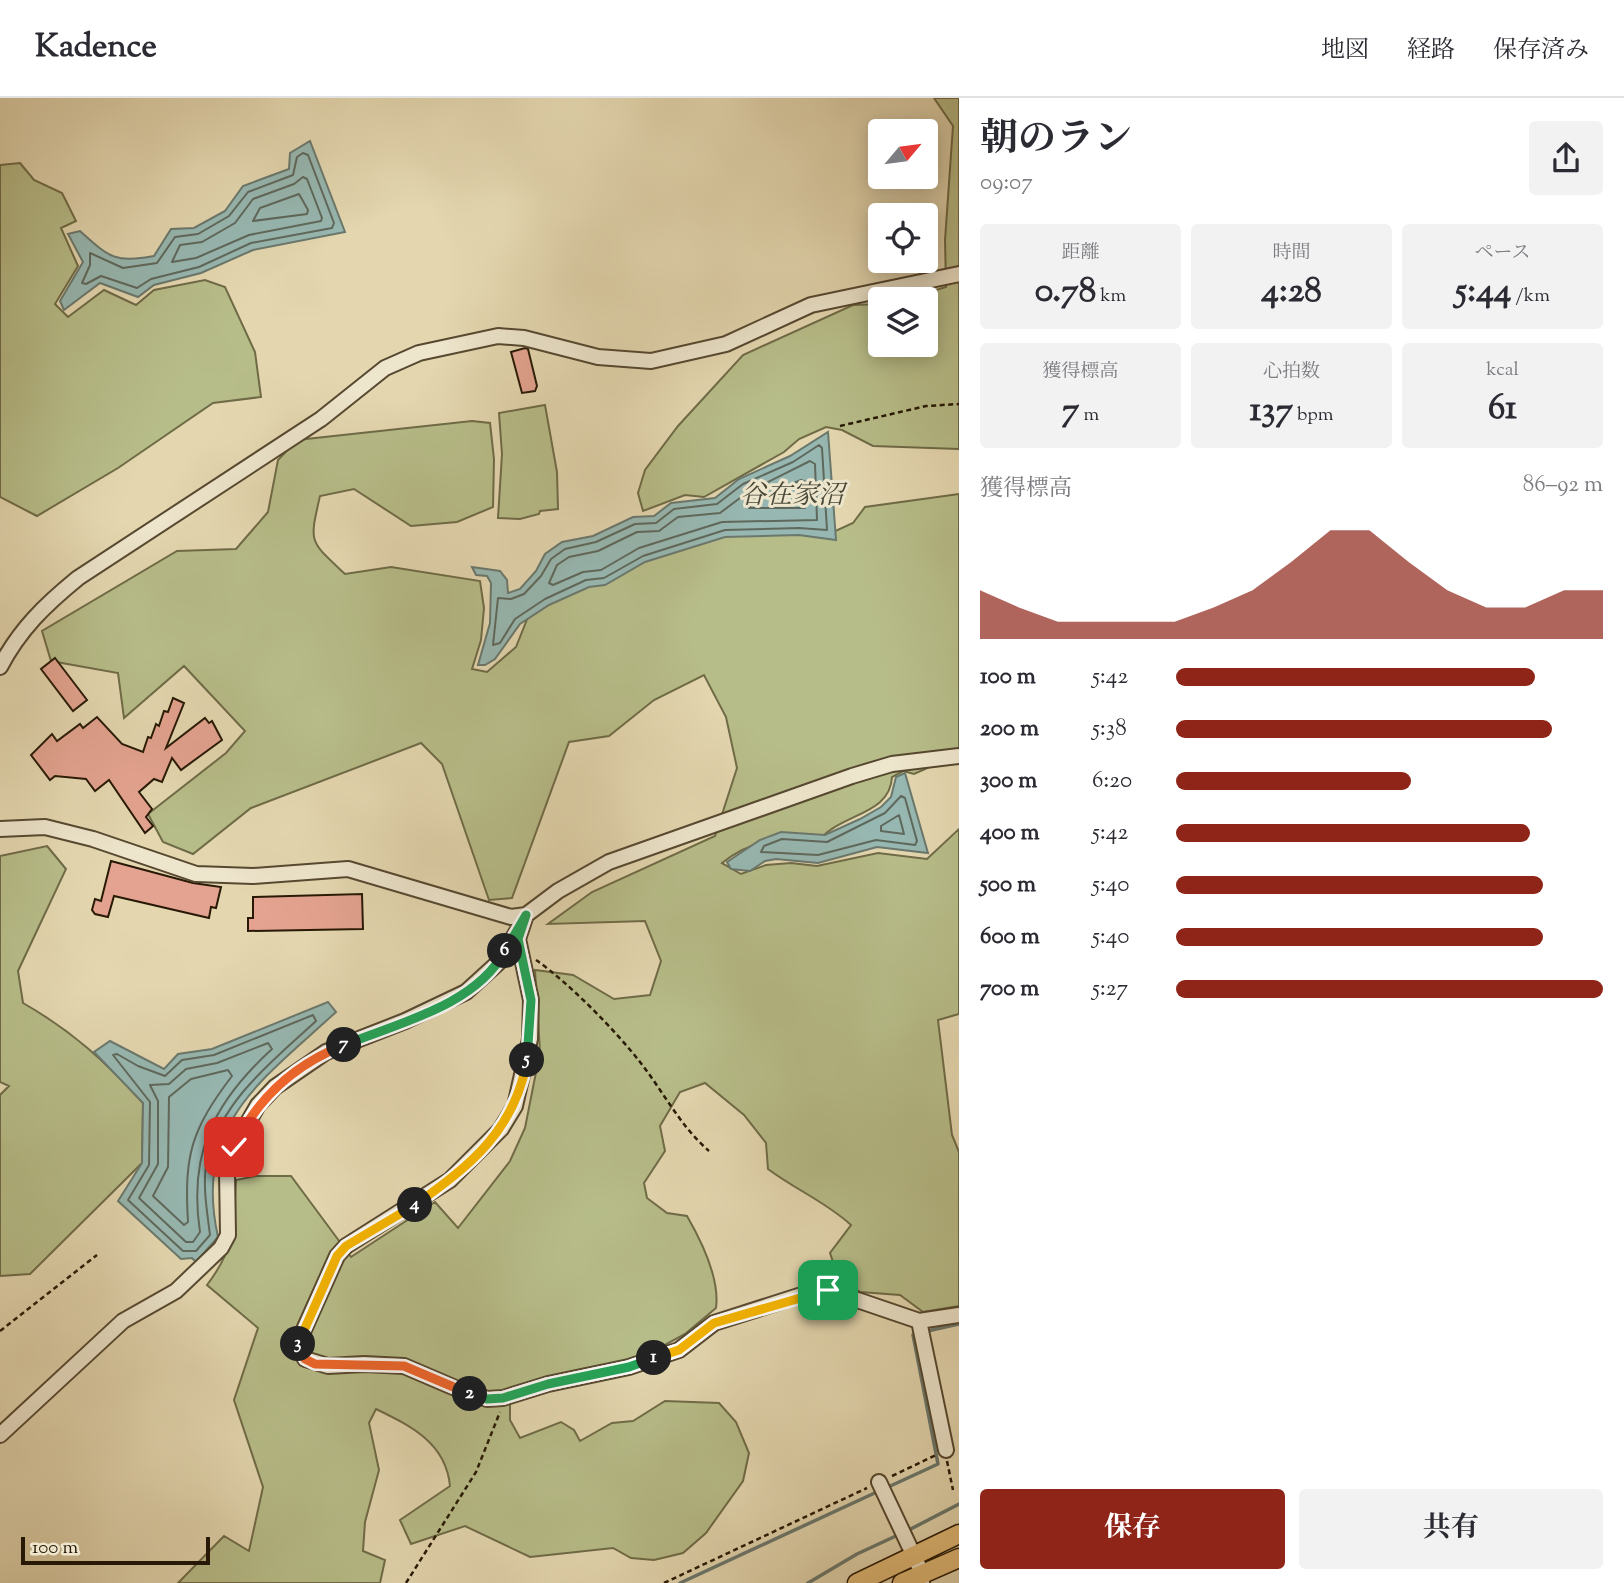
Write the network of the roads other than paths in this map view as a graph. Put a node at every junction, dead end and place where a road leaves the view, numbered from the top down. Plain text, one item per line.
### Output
1 (959, 274) edge
2 (0, 667) edge
3 (959, 756) edge
4 (0, 829) edge
5 (526, 915) junction
6 (959, 1315) edge
7 (919, 1321) junction
8 (0, 1435) edge
9 (946, 1450) road end
10 (879, 1482) road end
11 (959, 1534) edge
12 (913, 1554) junction
13 (959, 1558) edge
14 (922, 1578) edge
15 (857, 1583) edge
16 (902, 1583) edge

1 - 2 street
3 - 5 street
4 - 5 street
5 - 7 street
5 - 8 street
6 - 7 street
7 - 9 street
10 - 12 street
11 - 12 main road
12 - 14 street
12 - 15 main road
13 - 14 main road
14 - 16 main road

